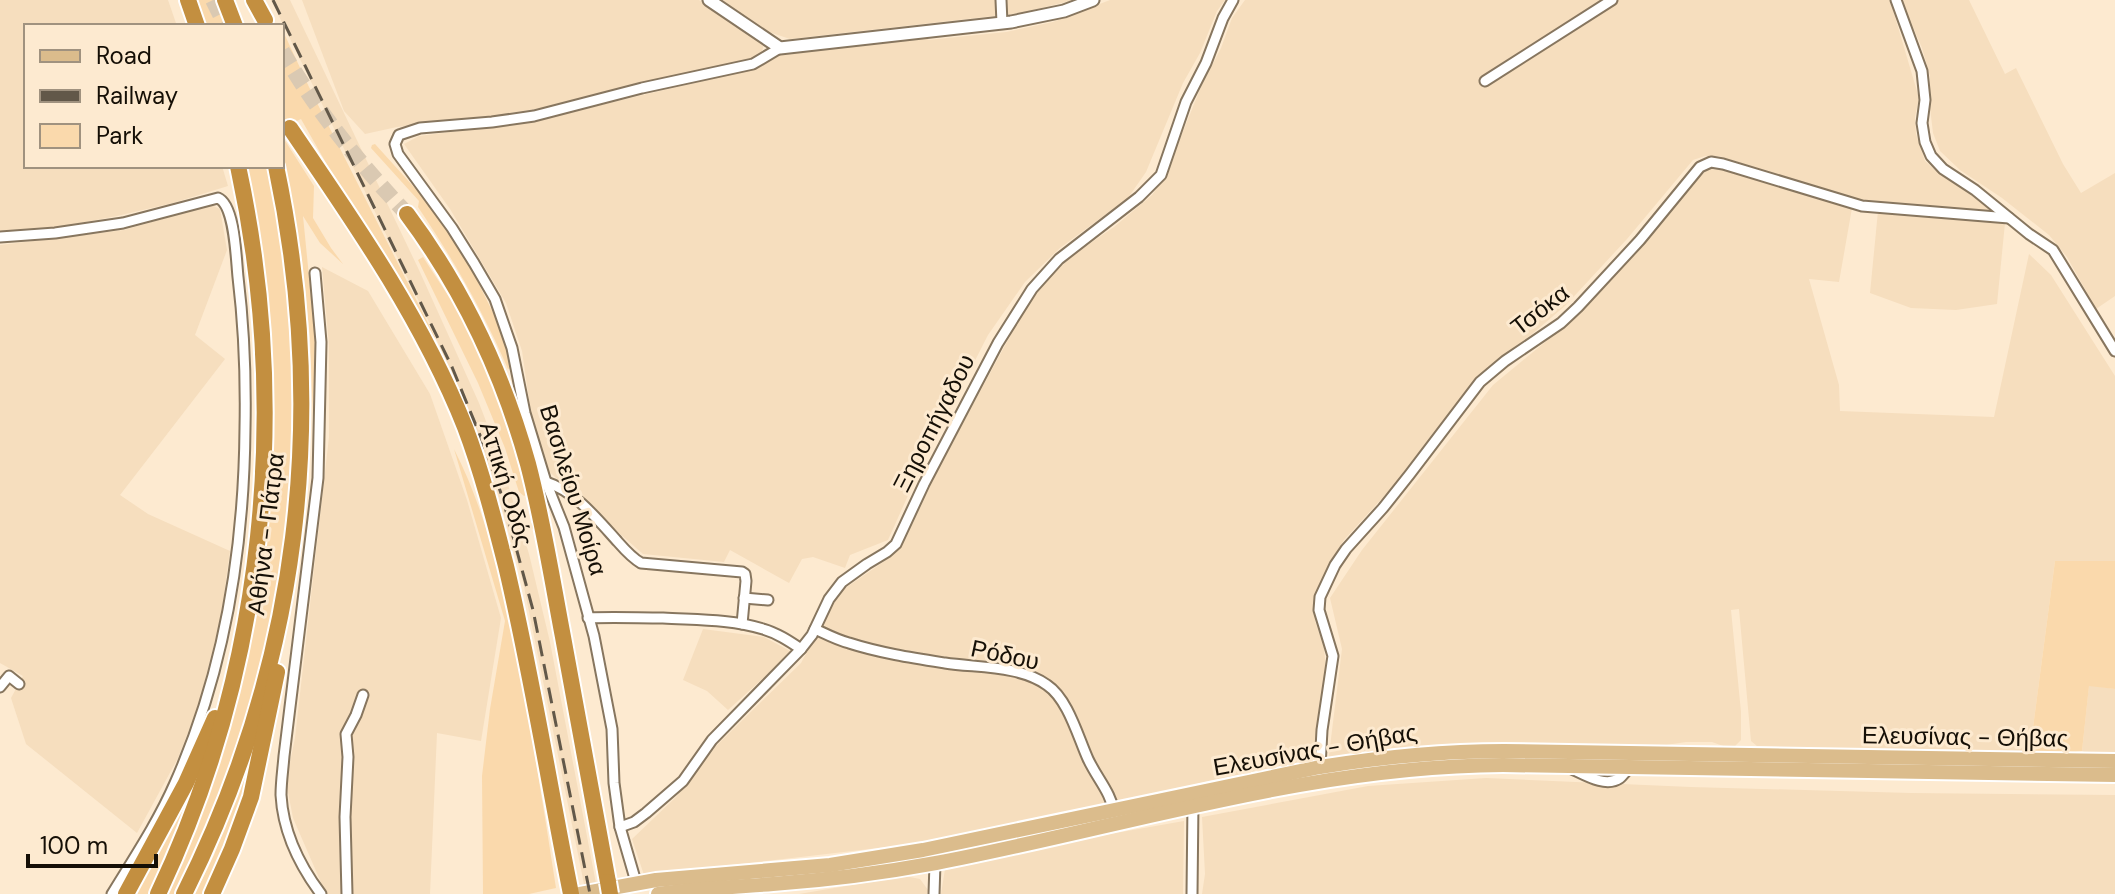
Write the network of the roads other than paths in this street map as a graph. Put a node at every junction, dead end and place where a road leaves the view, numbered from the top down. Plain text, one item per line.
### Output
1 (188, 0) edge
2 (225, 0) edge
3 (254, 0) edge
4 (709, 0) edge
5 (1001, 0) edge
6 (1093, 0) edge
7 (1233, 0) edge
8 (1612, 0) edge
9 (1896, 0) edge
10 (265, 20) dead end
11 (1002, 23) junction
12 (196, 24) edge
13 (234, 24) edge
14 (780, 48) junction
15 (1485, 81) dead end
16 (290, 128) dead end
17 (238, 168) edge
18 (276, 168) edge
19 (407, 214) tunnel mouth
20 (2009, 218) junction
21 (0, 237) edge
22 (315, 273) dead end
23 (2115, 351) edge
24 (546, 482) junction
25 (296, 528) junction
26 (744, 598) junction
27 (768, 600) dead end
28 (588, 618) junction
29 (742, 624) junction
30 (815, 629) junction
31 (801, 649) junction
32 (237, 664) junction
33 (5, 673) edge
34 (19, 684) dead end
35 (0, 687) edge
36 (363, 695) dead end
37 (2115, 761) edge
38 (1320, 767) junction
39 (2115, 775) edge
40 (1193, 800) junction
41 (1116, 817) junction
42 (620, 827) junction
43 (935, 863) junction
44 (636, 882) junction
45 (609, 888) edge
46 (574, 892) edge
47 (112, 894) edge
48 (126, 894) edge
49 (158, 894) edge
50 (184, 894) edge
51 (212, 894) edge
52 (321, 894) edge
53 (347, 894) edge
54 (650, 894) edge
55 (658, 894) edge
56 (934, 894) edge
57 (1192, 894) edge

1 - 12 highway
2 - 13 highway
3 - 10 highway
4 - 14 street
5 - 11 street
6 - 11 street
7 - 30 street, Ξηροπήγαδου
8 - 15 street
9 - 20 street
11 - 14 street
14 - 24 street, Βασιλείου Μοίρα
16 - 46 highway, Αττική Οδός
17 - 32 highway, Αθήνα - Πάτρα
18 - 25 highway, Αθήνα - Πάτρα
19 - 45 highway, Αττική Οδός
20 - 23 street
20 - 38 street, Τσόκα
21 - 47 street
22 - 52 street
24 - 26 street
24 - 28 street, Βασιλείου Μοίρα
25 - 50 highway, Αθήνα - Πάτρα
25 - 51 highway
26 - 27 street
26 - 29 street
28 - 29 street
28 - 42 street, Βασιλείου Μοίρα
29 - 31 street
30 - 31 street, Ξηροπήγαδου
30 - 41 street, Ρόδου
31 - 42 street, Ξηροπήγαδου
32 - 48 highway
32 - 49 highway, Αθήνα - Πάτρα
33 - 34 street
33 - 35 street
36 - 53 street
37 - 38 main road, Ελευσίνας - Θήβας
38 - 40 main road, Ελευσίνας - Θήβας
39 - 40 main road, Ελευσίνας - Θήβας
40 - 41 main road, Ελευσίνας - Θήβας
40 - 57 street
41 - 43 main road, Ελευσίνας - Θήβας
41 - 44 main road, Ελευσίνας - Θήβας
42 - 44 street, Βασιλείου Μοίρα
43 - 55 main road, Ελευσίνας - Θήβας
43 - 56 street
44 - 46 main road, Ελευσίνας - Θήβας
44 - 54 main road

